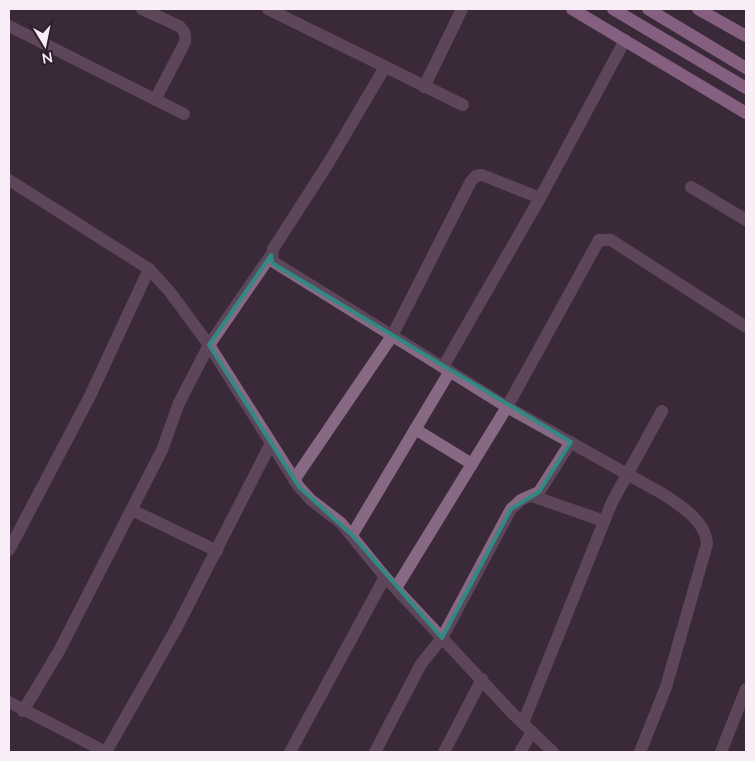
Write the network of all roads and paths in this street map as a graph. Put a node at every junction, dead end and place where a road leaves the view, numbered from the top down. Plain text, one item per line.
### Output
1 (143, 9) edge
2 (268, 9) edge
3 (462, 9) edge
4 (572, 9) edge
5 (614, 9) edge
6 (648, 9) edge
7 (698, 9) edge
8 (9, 26) edge
9 (746, 36) edge
10 (625, 40) junction
11 (385, 67) junction
12 (746, 68) edge
13 (424, 87) junction
14 (746, 88) edge
15 (155, 100) junction
16 (463, 106) dead end
17 (746, 113) edge
18 (184, 114) dead end
19 (9, 180) edge
20 (691, 187) dead end
21 (540, 198) junction
22 (746, 220) edge
23 (271, 255) junction
24 (149, 269) junction
25 (746, 327) edge
26 (392, 336) junction
27 (209, 345) junction
28 (447, 369) junction
29 (507, 406) junction
30 (662, 411) dead end
31 (415, 430) junction
32 (571, 442) junction
33 (271, 443) junction
34 (472, 464) junction
35 (628, 474) junction
36 (294, 480) junction
37 (532, 496) junction
38 (132, 510) junction
39 (604, 522) junction
40 (352, 535) junction
41 (9, 550) edge
42 (217, 551) junction
43 (385, 577) junction
44 (396, 588) junction
45 (442, 638) junction
46 (482, 679) junction
47 (746, 689) edge
48 (9, 702) edge
49 (23, 711) junction
50 (527, 728) junction
51 (106, 752) edge
52 (290, 752) edge
53 (375, 752) edge
54 (444, 752) edge
55 (520, 752) edge
56 (553, 752) edge
57 (640, 752) edge
58 (721, 752) edge

1 - 15 street
2 - 11 street
3 - 13 street
4 - 10 main road
5 - 14 main road
6 - 12 main road
7 - 9 main road
8 - 15 street
10 - 17 main road
10 - 21 street
11 - 13 street
11 - 23 street
13 - 16 street
15 - 18 street
19 - 24 street
20 - 22 street
21 - 26 street
21 - 28 street
23 - 26 street
23 - 27 street
24 - 27 street
24 - 41 street
25 - 29 street
26 - 28 street
26 - 36 street
27 - 33 street
27 - 38 street
28 - 29 street
28 - 31 street
29 - 32 street
29 - 34 street
30 - 35 street
31 - 34 street
31 - 40 street
32 - 35 street
32 - 37 street
33 - 36 street
33 - 42 street
34 - 44 street
35 - 39 street
35 - 57 street
36 - 40 street
37 - 39 street
37 - 45 street
38 - 42 street
38 - 49 street
39 - 50 street
40 - 43 street
42 - 51 street
43 - 44 street
43 - 52 street
44 - 45 street
45 - 46 street
45 - 53 street
46 - 50 street
46 - 54 street
47 - 58 street
48 - 49 street
49 - 51 street
50 - 55 street
50 - 56 street

